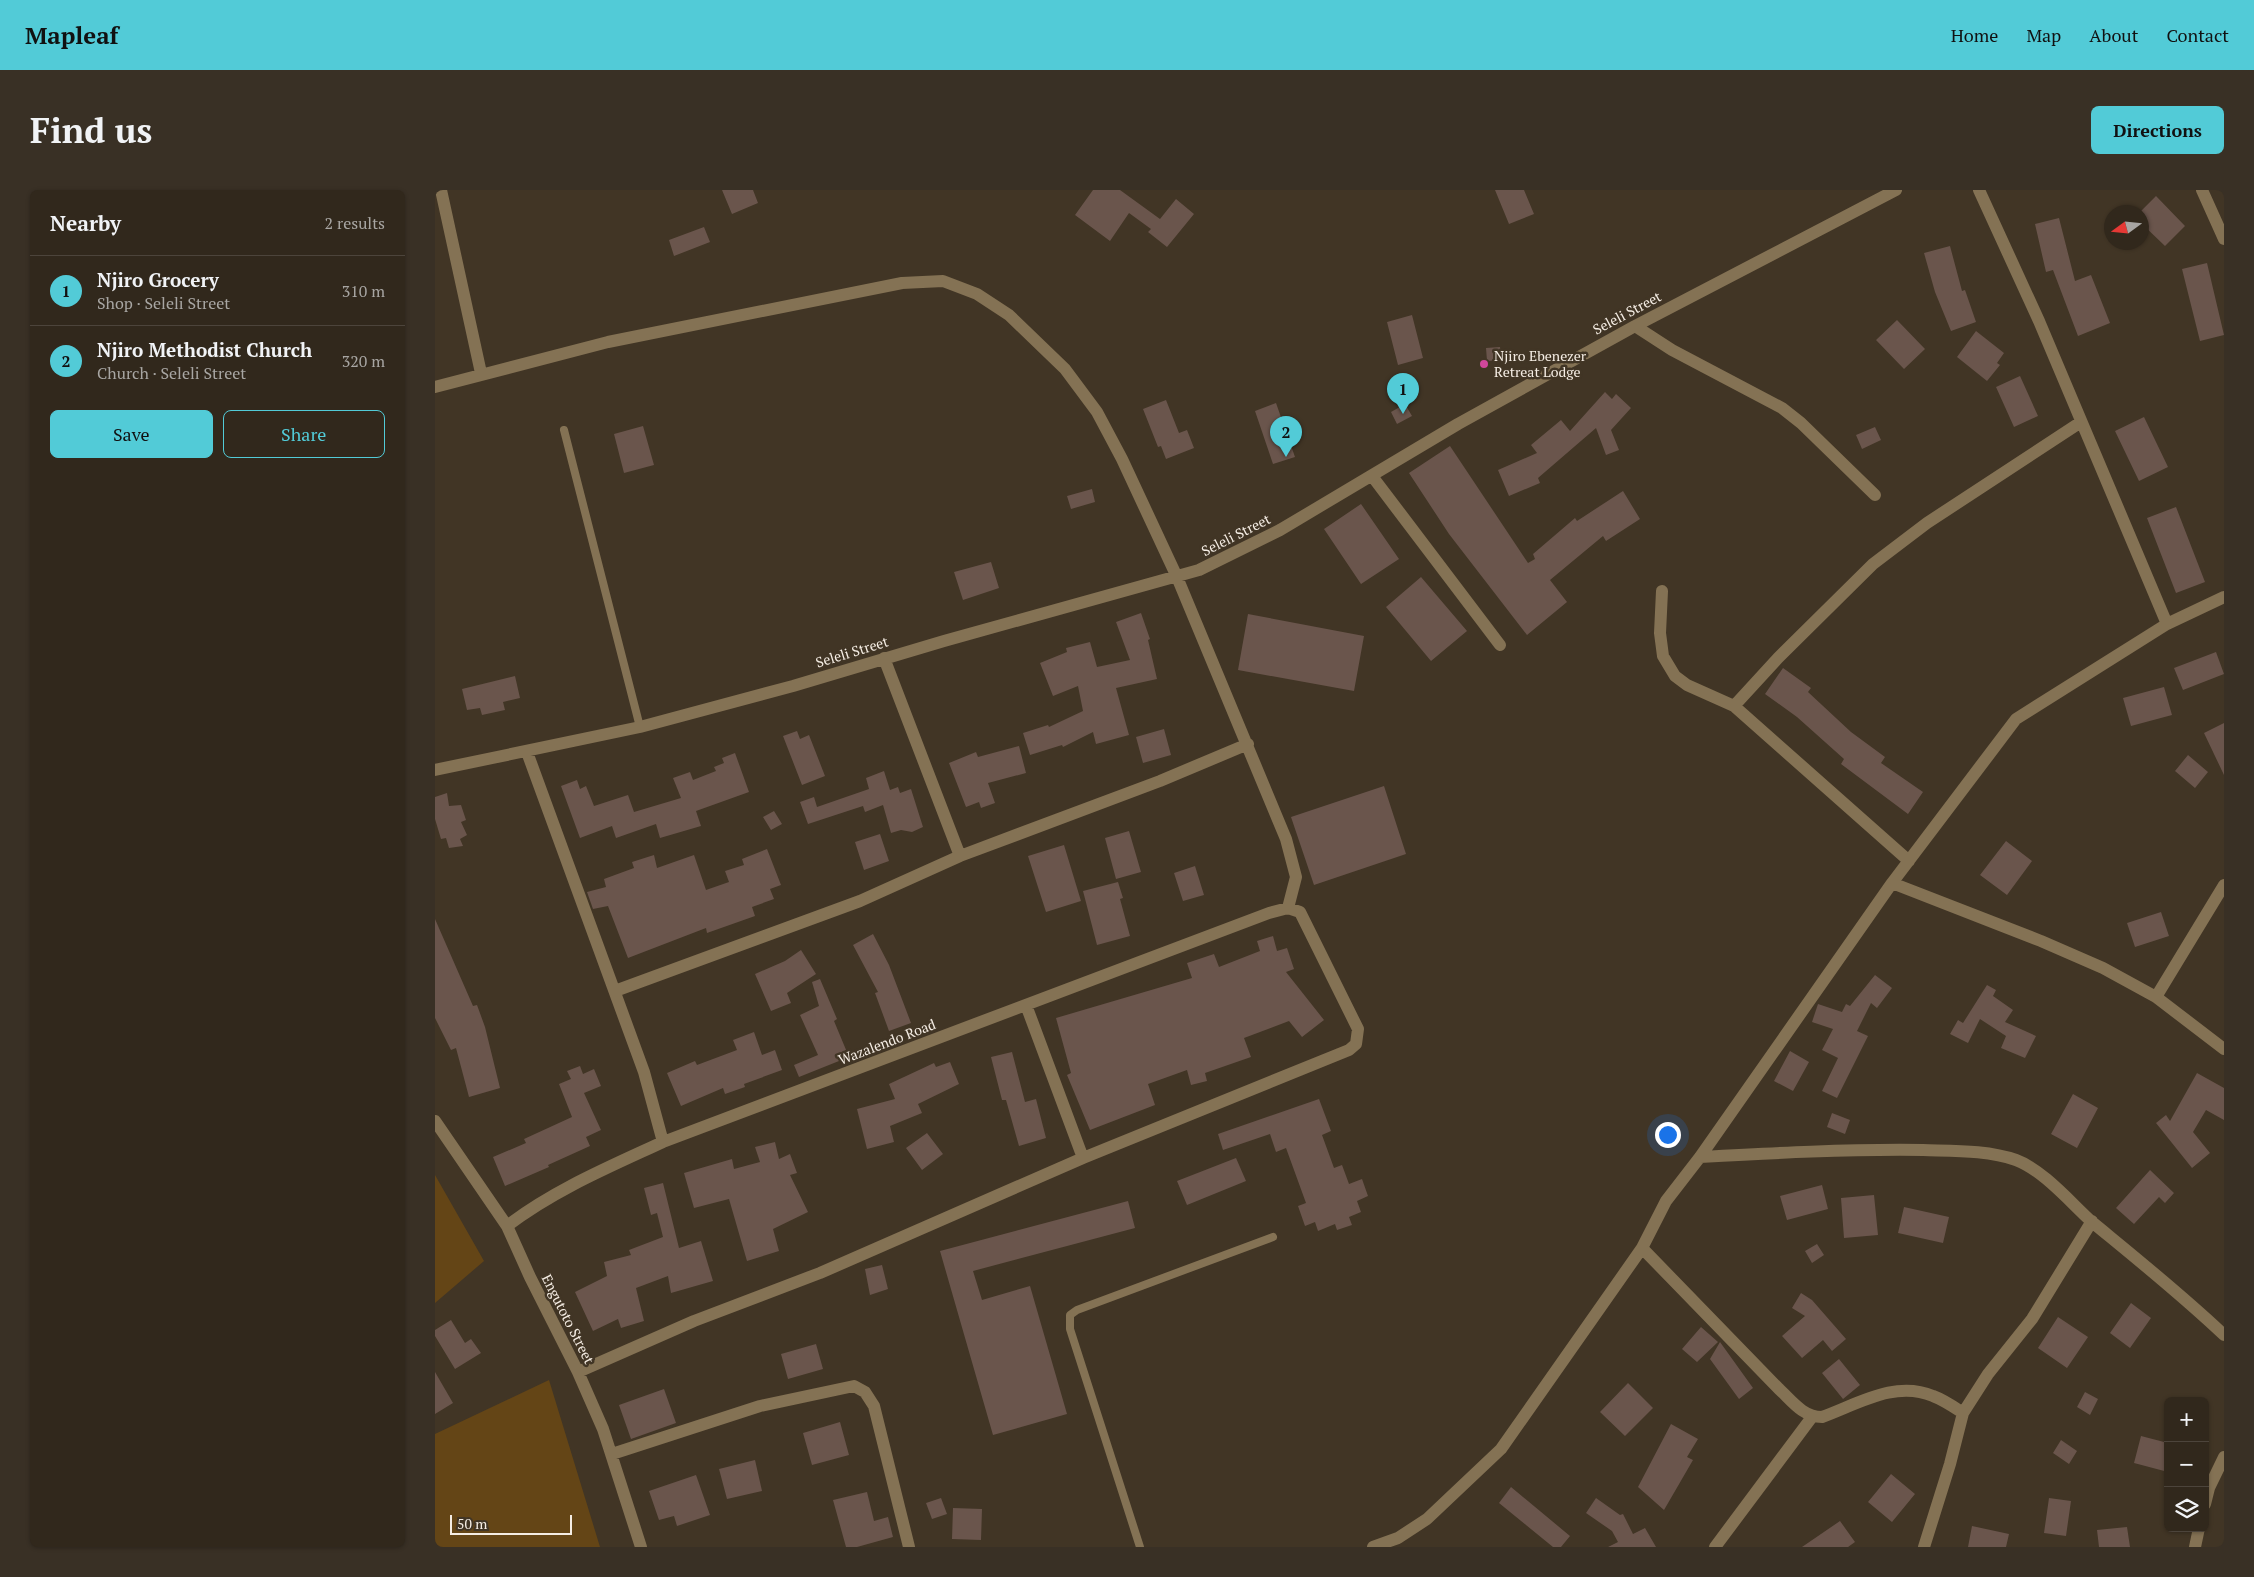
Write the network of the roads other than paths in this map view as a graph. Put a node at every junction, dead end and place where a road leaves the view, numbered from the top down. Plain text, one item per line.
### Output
1 (441, 190) edge
2 (1896, 190) edge
3 (1979, 190) edge
4 (2202, 190) edge
5 (2224, 239) edge
6 (1635, 326) junction
7 (481, 373) junction
8 (435, 387) edge
9 (2081, 422) junction
10 (564, 430) dead end
11 (1372, 476) junction
12 (1875, 495) dead end
13 (1177, 577) junction
14 (1662, 591) dead end
15 (2224, 597) edge
16 (2167, 624) junction
17 (1500, 645) dead end
18 (884, 658) junction
19 (1734, 706) junction
20 (640, 727) junction
21 (1248, 744) junction
22 (527, 752) junction
23 (435, 770) edge
24 (960, 856) junction
25 (1909, 861) junction
26 (1892, 883) junction
27 (2224, 885) edge
28 (1288, 908) junction
29 (615, 991) junction
30 (2156, 997) junction
31 (1026, 1006) junction
32 (2224, 1049) edge
33 (435, 1121) edge
34 (663, 1142) junction
35 (1700, 1157) junction
36 (1083, 1158) junction
37 (2092, 1222) junction
38 (507, 1226) junction
39 (1273, 1237) dead end
40 (1642, 1248) junction
41 (2224, 1335) edge
42 (578, 1372) junction
43 (1963, 1414) junction
44 (1812, 1417) junction
45 (612, 1454) junction
46 (2224, 1456) edge
47 (2209, 1488) edge
48 (2198, 1532) edge
49 (641, 1547) edge
50 (909, 1547) edge
51 (1140, 1547) edge
52 (1373, 1547) edge
53 (1715, 1547) edge
54 (1924, 1547) edge
55 (2195, 1547) edge

1 - 7 street
2 - 6 street, Seleli Street
3 - 9 street
4 - 5 street
6 - 11 street, Seleli Street
6 - 12 street
7 - 8 street
7 - 13 street
9 - 16 street
9 - 19 street
10 - 20 lane
11 - 13 street, Seleli Street
11 - 17 street
13 - 18 street, Seleli Street
13 - 21 street
14 - 19 street
15 - 16 street
16 - 25 street
18 - 20 street, Seleli Street
18 - 24 street
19 - 25 street
20 - 22 street, Seleli Street
21 - 24 street
21 - 28 street
22 - 23 street, Seleli Street
22 - 29 street
24 - 29 street
25 - 26 street
26 - 30 street
26 - 35 street
27 - 30 street
28 - 31 street, Wazalendo Road
28 - 36 street
29 - 34 street
30 - 32 street
31 - 34 street, Wazalendo Road
31 - 36 street
33 - 38 street, Engutoto Street
34 - 38 street, Wazalendo Road
35 - 37 street
35 - 40 street
36 - 42 street
37 - 41 street
37 - 43 street
38 - 42 street, Engutoto Street
39 - 51 lane
40 - 44 street
40 - 52 street
42 - 45 street, Engutoto Street
43 - 44 street
43 - 54 street
44 - 53 street
45 - 49 street, Engutoto Street
45 - 50 street
46 - 47 street
48 - 55 street

